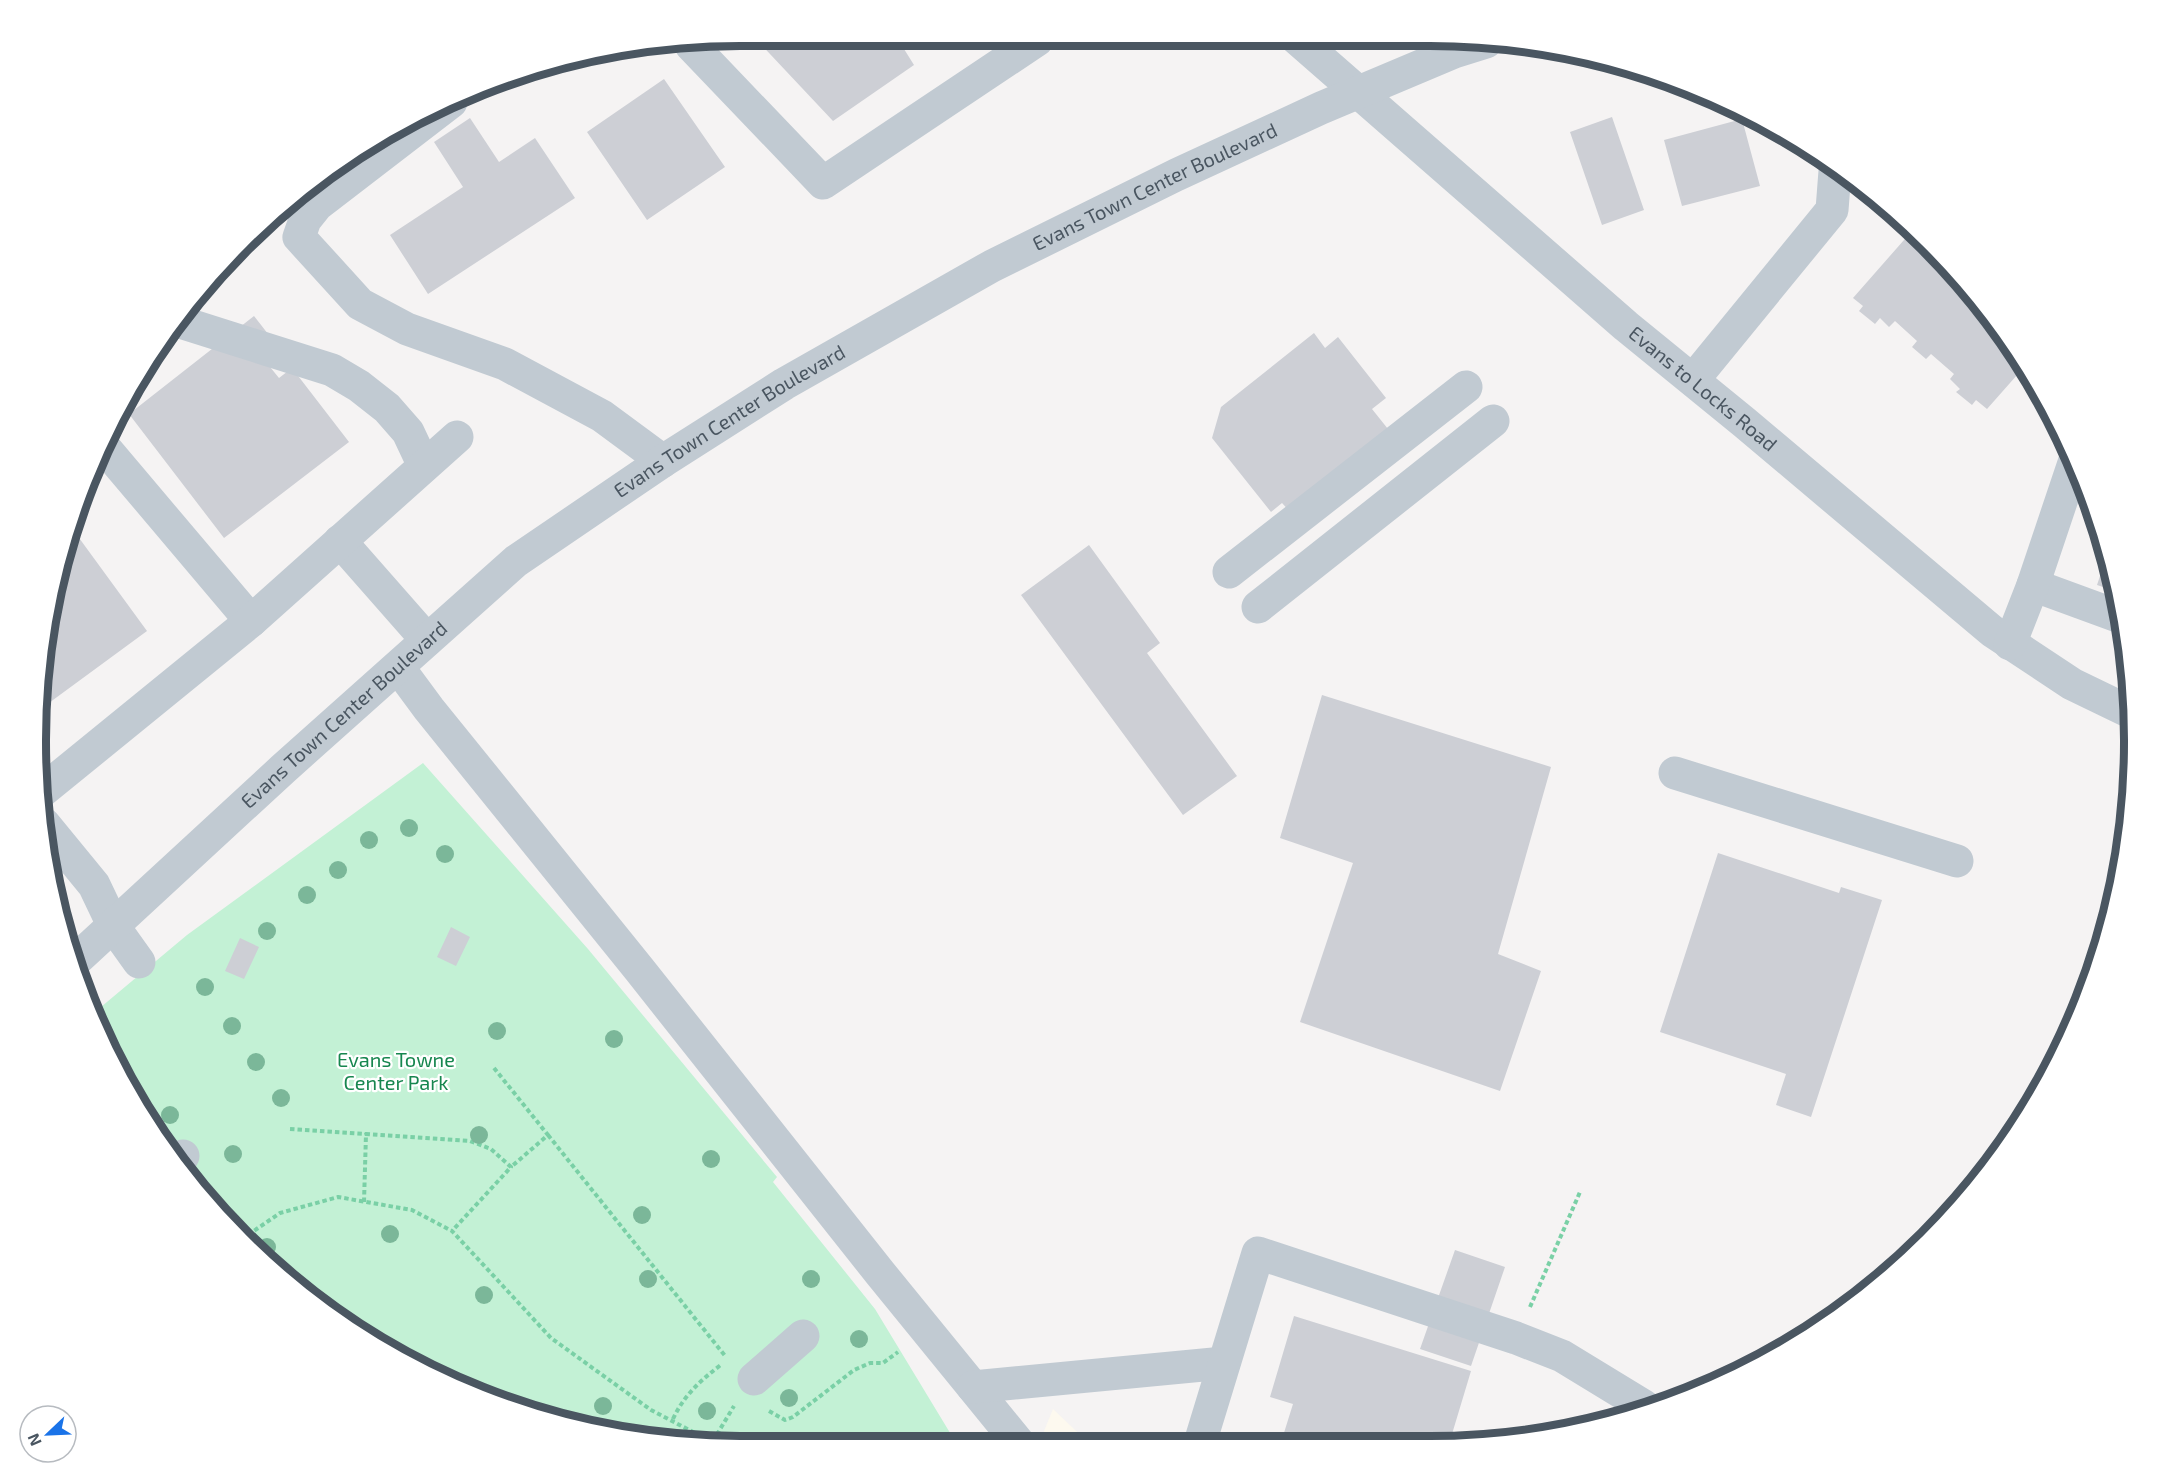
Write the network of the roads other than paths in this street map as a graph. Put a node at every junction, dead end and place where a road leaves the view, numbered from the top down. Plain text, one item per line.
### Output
1 (1027, 47) edge
2 (1307, 47) edge
3 (696, 48) edge
4 (1467, 48) edge
5 (1359, 91) junction
6 (421, 125) edge
7 (1835, 177) edge
8 (186, 324) edge
9 (1693, 380) junction
10 (1486, 413) joint
11 (457, 437) dead end
12 (109, 453) edge
13 (663, 461) junction
14 (424, 466) junction
15 (2071, 472) edge
16 (340, 541) junction
17 (2033, 585) junction
18 (2112, 614) edge
19 (251, 621) junction
20 (428, 640) junction
21 (2010, 644) junction
22 (398, 667) junction
23 (2123, 709) edge
24 (1675, 773) dead end
25 (48, 786) edge
26 (52, 834) edge
27 (1957, 861) dead end
28 (114, 927) junction
29 (81, 956) edge
30 (139, 962) dead end
31 (803, 1336) dead end
32 (1224, 1363) junction
33 (973, 1387) junction
34 (760, 1393) road end
35 (1639, 1403) edge
36 (1013, 1436) edge
37 (1202, 1436) edge

1 - 3 street
2 - 5 street, Evans to Locks Road
4 - 5 street, Evans Town Center Boulevard
5 - 9 street, Evans to Locks Road
5 - 13 street, Evans Town Center Boulevard
6 - 13 street
7 - 9 street
8 - 14 street
9 - 21 street, Evans to Locks Road
10 - 10 street
11 - 14 street
12 - 19 street
13 - 20 street, Evans Town Center Boulevard
14 - 16 street
15 - 17 street
16 - 19 street
16 - 20 street
17 - 18 street
17 - 21 street
19 - 25 street
20 - 22 street, Evans Town Center Boulevard
21 - 23 street, Evans to Locks Road
22 - 28 street, Evans Town Center Boulevard
22 - 33 street
24 - 27 street
26 - 28 street
28 - 29 street, Evans Town Center Boulevard
28 - 30 street
31 - 34 street
32 - 33 street
32 - 35 street
32 - 37 street
33 - 36 street

